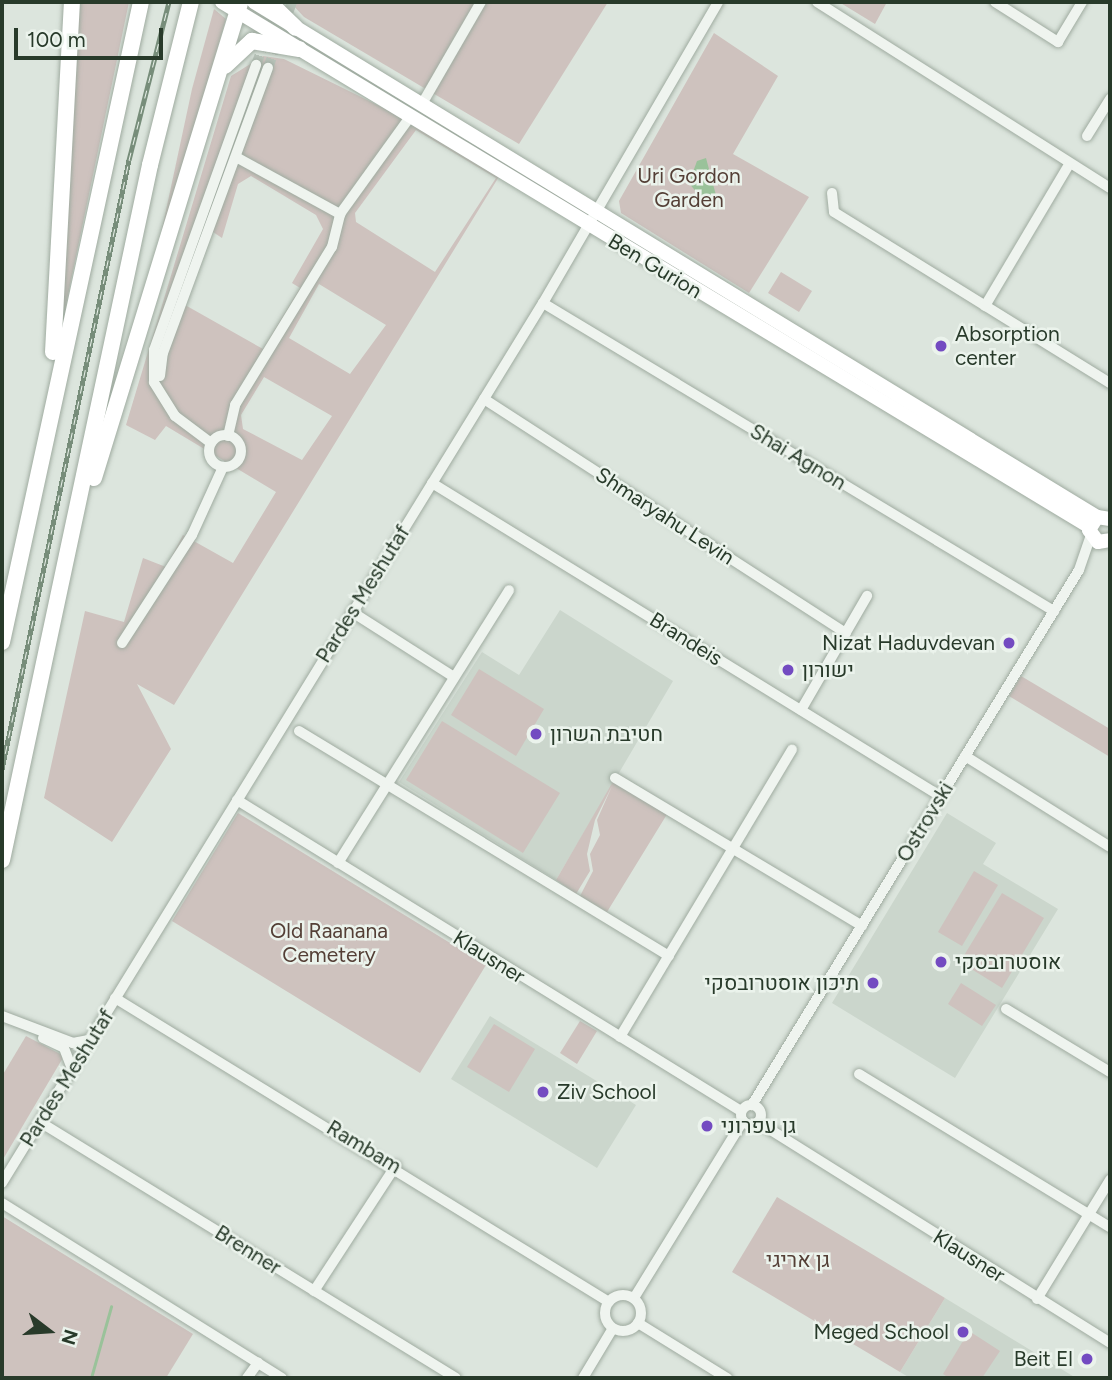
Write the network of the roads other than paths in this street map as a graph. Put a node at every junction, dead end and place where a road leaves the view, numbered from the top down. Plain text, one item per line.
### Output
1 (72, 2) edge
2 (141, 2) edge
3 (191, 2) edge
4 (254, 2) edge
5 (269, 2) edge
6 (481, 2) edge
7 (718, 2) edge
8 (817, 2) edge
9 (995, 2) edge
10 (1082, 2) edge
11 (232, 5) edge
12 (296, 29) junction
13 (299, 49) junction
14 (256, 65) tunnel mouth
15 (268, 68) tunnel mouth
16 (1110, 99) edge
17 (422, 104) junction
18 (208, 107) junction
19 (410, 117) junction
20 (1087, 136) dead end
21 (236, 157) junction
22 (1070, 163) junction
23 (1110, 188) edge
24 (832, 193) dead end
25 (597, 212) junction
26 (340, 214) junction
27 (589, 226) junction
28 (543, 303) junction
29 (985, 306) junction
30 (1110, 383) edge
31 (165, 399) junction
32 (484, 399) junction
33 (228, 436) junction
34 (211, 443) junction
35 (223, 467) junction
36 (432, 482) junction
37 (1102, 533) edge
38 (65, 574) junction
39 (509, 590) dead end
40 (867, 596) dead end
41 (1054, 611) junction
42 (352, 612) junction
43 (846, 633) junction
44 (3, 639) edge
45 (122, 643) dead end
46 (454, 677) junction
47 (801, 709) junction
48 (299, 731) dead end
49 (792, 751) dead end
50 (965, 756) junction
51 (615, 778) dead end
52 (388, 783) junction
53 (940, 796) junction
54 (237, 800) junction
55 (1110, 847) edge
56 (732, 850) junction
57 (2, 860) edge
58 (338, 863) junction
59 (862, 926) junction
60 (669, 956) junction
61 (115, 998) junction
62 (1006, 1009) dead end
63 (2, 1016) edge
64 (2, 1021) edge
65 (620, 1037) junction
66 (89, 1040) junction
67 (72, 1069) junction
68 (1110, 1072) edge
69 (859, 1074) dead end
70 (752, 1105) junction
71 (742, 1116) junction
72 (40, 1122) junction
73 (758, 1122) junction
74 (396, 1165) junction
75 (1110, 1180) edge
76 (2, 1183) edge
77 (2, 1203) edge
78 (1089, 1214) junction
79 (1110, 1227) edge
80 (314, 1291) junction
81 (634, 1298) junction
82 (1037, 1299) junction
83 (609, 1302) junction
84 (638, 1323) junction
85 (613, 1328) junction
86 (1110, 1342) edge
87 (258, 1363) junction
88 (247, 1378) edge
89 (282, 1378) edge
90 (456, 1378) edge
91 (583, 1378) edge
92 (727, 1378) edge

1 - 44 highway
2 - 44 highway
3 - 38 highway
4 - 12 main road, Ben Gurion
5 - 12 highway
6 - 17 street
7 - 25 street, Pardes Meshutaf
8 - 22 street
9 - 10 street
11 - 13 main road, Ben Gurion
11 - 18 highway
12 - 17 main road, Ben Gurion
13 - 18 highway
13 - 19 main road, Ben Gurion
14 - 31 street
15 - 21 street
16 - 20 street
17 - 25 main road, Ben Gurion
18 - 38 highway
19 - 26 street
19 - 27 main road, Ben Gurion
21 - 26 street
21 - 31 street
22 - 23 street
22 - 29 street
24 - 29 street
25 - 27 street, Pardes Meshutaf
25 - 37 main road, Ben Gurion
26 - 33 street
27 - 28 street, Pardes Meshutaf
27 - 37 main road, Ben Gurion
28 - 32 street, Pardes Meshutaf
28 - 41 street, Shai Agnon
29 - 30 street
31 - 34 street
32 - 36 street, Pardes Meshutaf
32 - 43 street, Shmaryahu Levin
33 - 34 street
33 - 35 street
34 - 35 street
35 - 45 street
36 - 42 street, Pardes Meshutaf
36 - 47 street, Brandeis
37 - 41 street, Ostrovski
38 - 57 highway
39 - 46 street
40 - 43 street
41 - 50 street, Ostrovski
42 - 46 street
42 - 54 street, Pardes Meshutaf
43 - 47 street
46 - 52 street
47 - 53 street, Brandeis
48 - 52 street
49 - 56 street
50 - 53 street, Ostrovski
50 - 55 street
51 - 56 street
52 - 58 street
52 - 60 street
53 - 59 street, Ostrovski
54 - 58 street, Klausner
54 - 61 street, Pardes Meshutaf
56 - 59 street
56 - 60 street
58 - 65 street, Klausner
59 - 70 street, Ostrovski
60 - 65 street
61 - 66 street, Pardes Meshutaf
61 - 74 street, Rambam
62 - 68 street
63 - 66 street
64 - 67 street
65 - 71 street, Klausner
66 - 67 street, Pardes Meshutaf
67 - 72 street, Pardes Meshutaf
69 - 78 street
70 - 71 street
70 - 73 street
71 - 73 street
71 - 81 street
72 - 76 street, Pardes Meshutaf
72 - 80 street, Brenner
73 - 82 street, Klausner
74 - 80 street
74 - 83 street, Rambam
75 - 78 street
77 - 87 street
78 - 79 street
78 - 82 street
80 - 90 street, Brenner
81 - 83 street
81 - 84 street
82 - 86 street, Klausner
83 - 85 street
84 - 85 street
84 - 92 street
85 - 91 street
87 - 88 street
87 - 89 street

